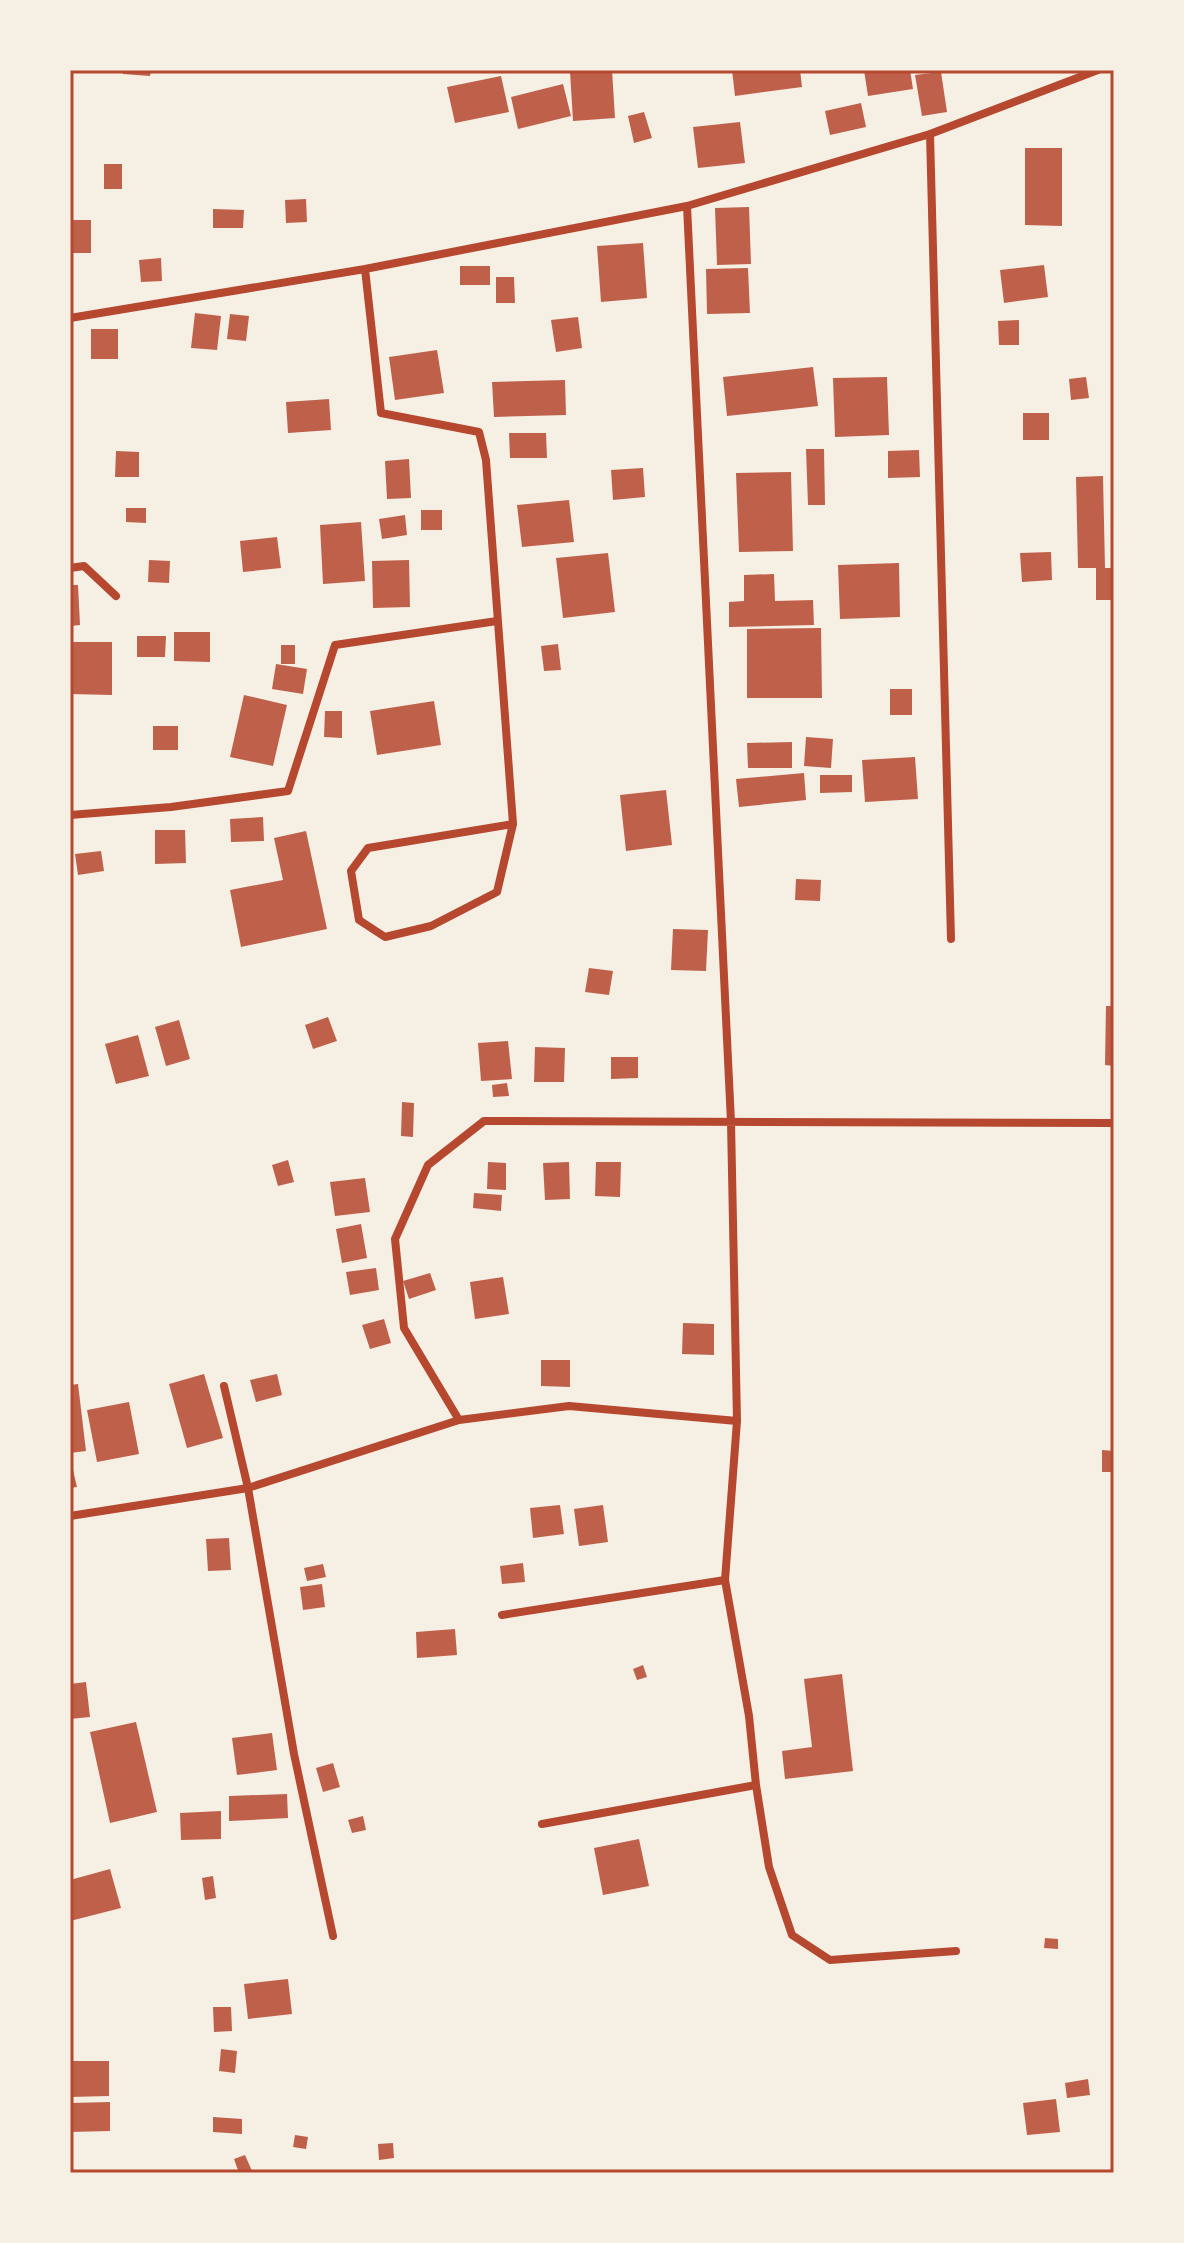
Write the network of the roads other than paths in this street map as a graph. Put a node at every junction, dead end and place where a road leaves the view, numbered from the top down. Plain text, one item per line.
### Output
1 (1098, 70) edge
2 (930, 134) junction
3 (687, 206) junction
4 (365, 269) junction
5 (70, 318) edge
6 (70, 568) edge
7 (116, 596) dead end
8 (497, 621) junction
9 (70, 815) edge
10 (513, 824) junction
11 (951, 939) dead end
12 (731, 1122) junction
13 (1114, 1123) edge
14 (224, 1386) dead end
15 (459, 1420) junction
16 (737, 1421) junction
17 (248, 1488) junction
18 (70, 1516) edge
19 (725, 1580) junction
20 (502, 1615) dead end
21 (756, 1785) junction
22 (542, 1824) dead end
23 (333, 1936) dead end
24 (956, 1951) dead end

1 - 2 street
2 - 3 street
2 - 11 street
3 - 4 street
3 - 12 street
4 - 5 street
4 - 8 street
6 - 7 street
8 - 9 street
8 - 10 street
10 - 10 street
12 - 13 street
12 - 15 street
12 - 16 street
14 - 17 street
15 - 16 street
15 - 17 street
16 - 19 street
17 - 18 street
17 - 23 street
19 - 20 street
19 - 21 street
21 - 22 street
21 - 24 street

